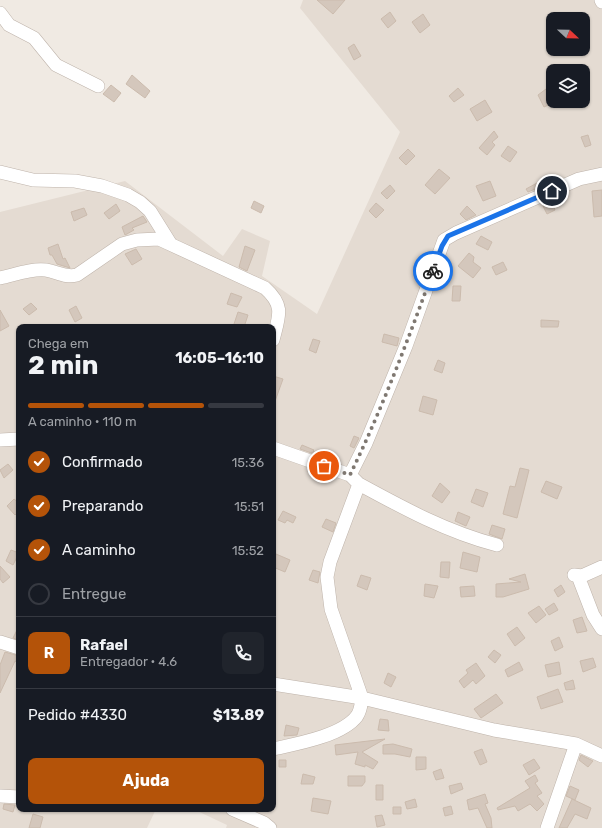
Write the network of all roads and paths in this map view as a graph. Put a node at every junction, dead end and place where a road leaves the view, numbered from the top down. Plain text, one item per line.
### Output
1 (0, 12) edge
2 (98, 86) dead end
3 (0, 172) edge
4 (602, 174) edge
5 (170, 243) junction
6 (0, 278) edge
7 (276, 328) edge
8 (16, 439) edge
9 (0, 440) edge
10 (276, 449) edge
11 (354, 480) junction
12 (496, 545) dead end
13 (602, 567) edge
14 (602, 630) edge
15 (0, 642) edge
16 (16, 647) edge
17 (276, 684) edge
18 (362, 698) junction
19 (576, 744) junction
20 (276, 748) edge
21 (602, 756) edge
22 (0, 796) edge
23 (16, 797) edge
24 (239, 812) edge
25 (270, 828) edge
26 (547, 828) edge

1 - 2 street
3 - 5 street
4 - 11 street
5 - 6 street
5 - 7 street
8 - 9 street
10 - 11 street
11 - 12 street
11 - 18 street
13 - 14 street
15 - 16 street
17 - 18 street
18 - 19 street
18 - 20 street
19 - 21 street
19 - 26 street
22 - 23 street
24 - 25 street

